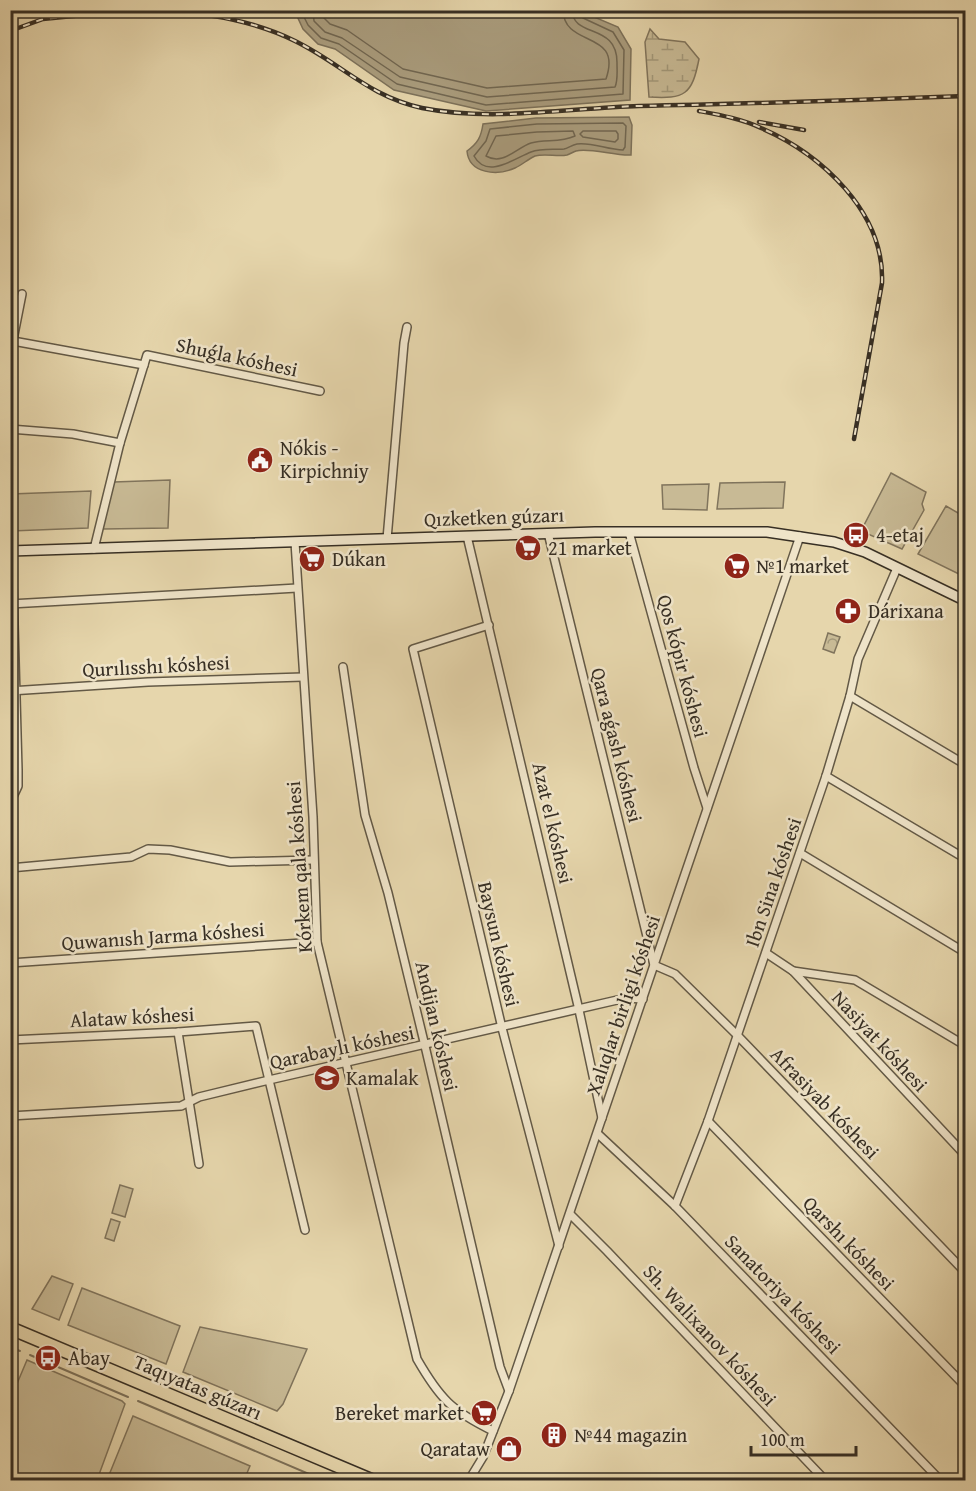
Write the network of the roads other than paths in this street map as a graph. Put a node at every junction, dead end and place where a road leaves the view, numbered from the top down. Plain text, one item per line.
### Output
1 (22, 294) dead end
2 (407, 327) dead end
3 (14, 341) junction
4 (10, 355) edge
5 (144, 365) junction
6 (320, 391) dead end
7 (10, 429) edge
8 (120, 443) junction
9 (629, 532) junction
10 (548, 533) junction
11 (467, 536) junction
12 (800, 536) junction
13 (387, 539) junction
14 (295, 542) junction
15 (94, 549) junction
16 (11, 551) edge
17 (897, 568) junction
18 (297, 588) junction
19 (966, 601) edge
20 (12, 604) edge
21 (489, 625) junction
22 (343, 667) dead end
23 (303, 677) junction
24 (13, 691) edge
25 (850, 696) junction
26 (966, 765) edge
27 (826, 776) junction
28 (10, 803) edge
29 (707, 808) junction
30 (800, 853) junction
31 (966, 859) edge
32 (314, 860) junction
33 (10, 868) edge
34 (317, 942) junction
35 (766, 953) junction
36 (966, 953) edge
37 (10, 963) edge
38 (654, 965) junction
39 (793, 971) junction
40 (643, 999) junction
41 (579, 1010) junction
42 (502, 1028) junction
43 (178, 1032) junction
44 (737, 1035) junction
45 (10, 1040) edge
46 (425, 1046) junction
47 (966, 1046) edge
48 (347, 1062) junction
49 (269, 1080) junction
50 (191, 1102) junction
51 (10, 1116) edge
52 (603, 1119) junction
53 (708, 1121) junction
54 (598, 1134) junction
55 (966, 1156) edge
56 (199, 1164) dead end
57 (675, 1206) junction
58 (570, 1214) junction
59 (305, 1230) dead end
60 (559, 1246) junction
61 (966, 1273) edge
62 (10, 1328) edge
63 (966, 1387) edge
64 (509, 1391) junction
65 (493, 1431) junction
66 (371, 1480) edge
67 (468, 1480) edge
68 (825, 1480) edge
69 (940, 1480) edge

1 - 3 street
2 - 13 street
3 - 4 street
3 - 5 street
5 - 6 street, Shuǵla kóshesi
5 - 8 street
7 - 8 street
8 - 15 street
9 - 10 street, Qızketken gúzarı
9 - 12 street, Qızketken gúzarı
9 - 29 street, Qos kópir kóshesi
10 - 11 street, Qızketken gúzarı
10 - 38 street, Qara aǵash kóshesi
11 - 13 street, Qızketken gúzarı
11 - 21 street, Azat el kóshesi
12 - 17 street, Qızketken gúzarı
12 - 29 street, Xalıqlar birligi kóshesi
13 - 14 street, Qızketken gúzarı
14 - 15 street, Qızketken gúzarı
14 - 18 street, Kórkem qala kóshesi
15 - 16 street, Qızketken gúzarı
16 - 20 street
17 - 19 street, Qızketken gúzarı
17 - 25 street, Ibn Sina kóshesi
18 - 20 street
18 - 23 street, Kórkem qala kóshesi
20 - 24 street
21 - 41 street, Azat el kóshesi
21 - 42 street, Baysun kóshesi
22 - 46 street, Andijan kóshesi
23 - 24 street, Qurılısshı kóshesi
23 - 32 street, Kórkem qala kóshesi
24 - 28 street
25 - 26 street
25 - 27 street, Ibn Sina kóshesi
27 - 30 street, Ibn Sina kóshesi
27 - 31 street
29 - 38 street, Xalıqlar birligi kóshesi
30 - 35 street, Ibn Sina kóshesi
30 - 36 street
32 - 33 street
32 - 34 street, Kórkem qala kóshesi
34 - 37 street, Quwanısh Jarma kóshesi
34 - 48 street, Kórkem qala kóshesi
35 - 39 street, Nasiyat kóshesi
35 - 44 street, Ibn Sina kóshesi
38 - 40 street, Xalıqlar birligi kóshesi
38 - 44 street, Afrasiyab kóshesi
39 - 47 street
39 - 55 street, Nasiyat kóshesi
40 - 41 street, Qarabaylı kóshesi
40 - 52 street, Xalıqlar birligi kóshesi
41 - 42 street, Qarabaylı kóshesi
41 - 52 street, Azat el kóshesi
42 - 46 street, Qarabaylı kóshesi
42 - 60 street, Baysun kóshesi
43 - 45 street, Alataw kóshesi
43 - 49 street, Alataw kóshesi
43 - 50 street
44 - 53 street, Ibn Sina kóshesi
44 - 61 street, Afrasiyab kóshesi
46 - 48 street, Qarabaylı kóshesi
46 - 64 street, Andijan kóshesi
48 - 49 street, Qarabaylı kóshesi
48 - 65 street, Kórkem qala kóshesi
49 - 50 street, Qarabaylı kóshesi
49 - 59 street
50 - 51 street, Qarabaylı kóshesi
50 - 56 street
52 - 54 street, Xalıqlar birligi kóshesi
53 - 57 street, Ibn Sina kóshesi
53 - 63 street, Qarshı kóshesi
54 - 57 street, Sanatoriya kóshesi
54 - 58 street, Xalıqlar birligi kóshesi
57 - 69 street, Sanatoriya kóshesi
58 - 60 street, Xalıqlar birligi kóshesi
58 - 68 street, Sh. Walixanov kóshesi
60 - 64 street, Xalıqlar birligi kóshesi
62 - 66 highway, Taqıyatas gúzarı
64 - 65 street, Xalıqlar birligi kóshesi
65 - 67 street, Xalıqlar birligi kóshesi

